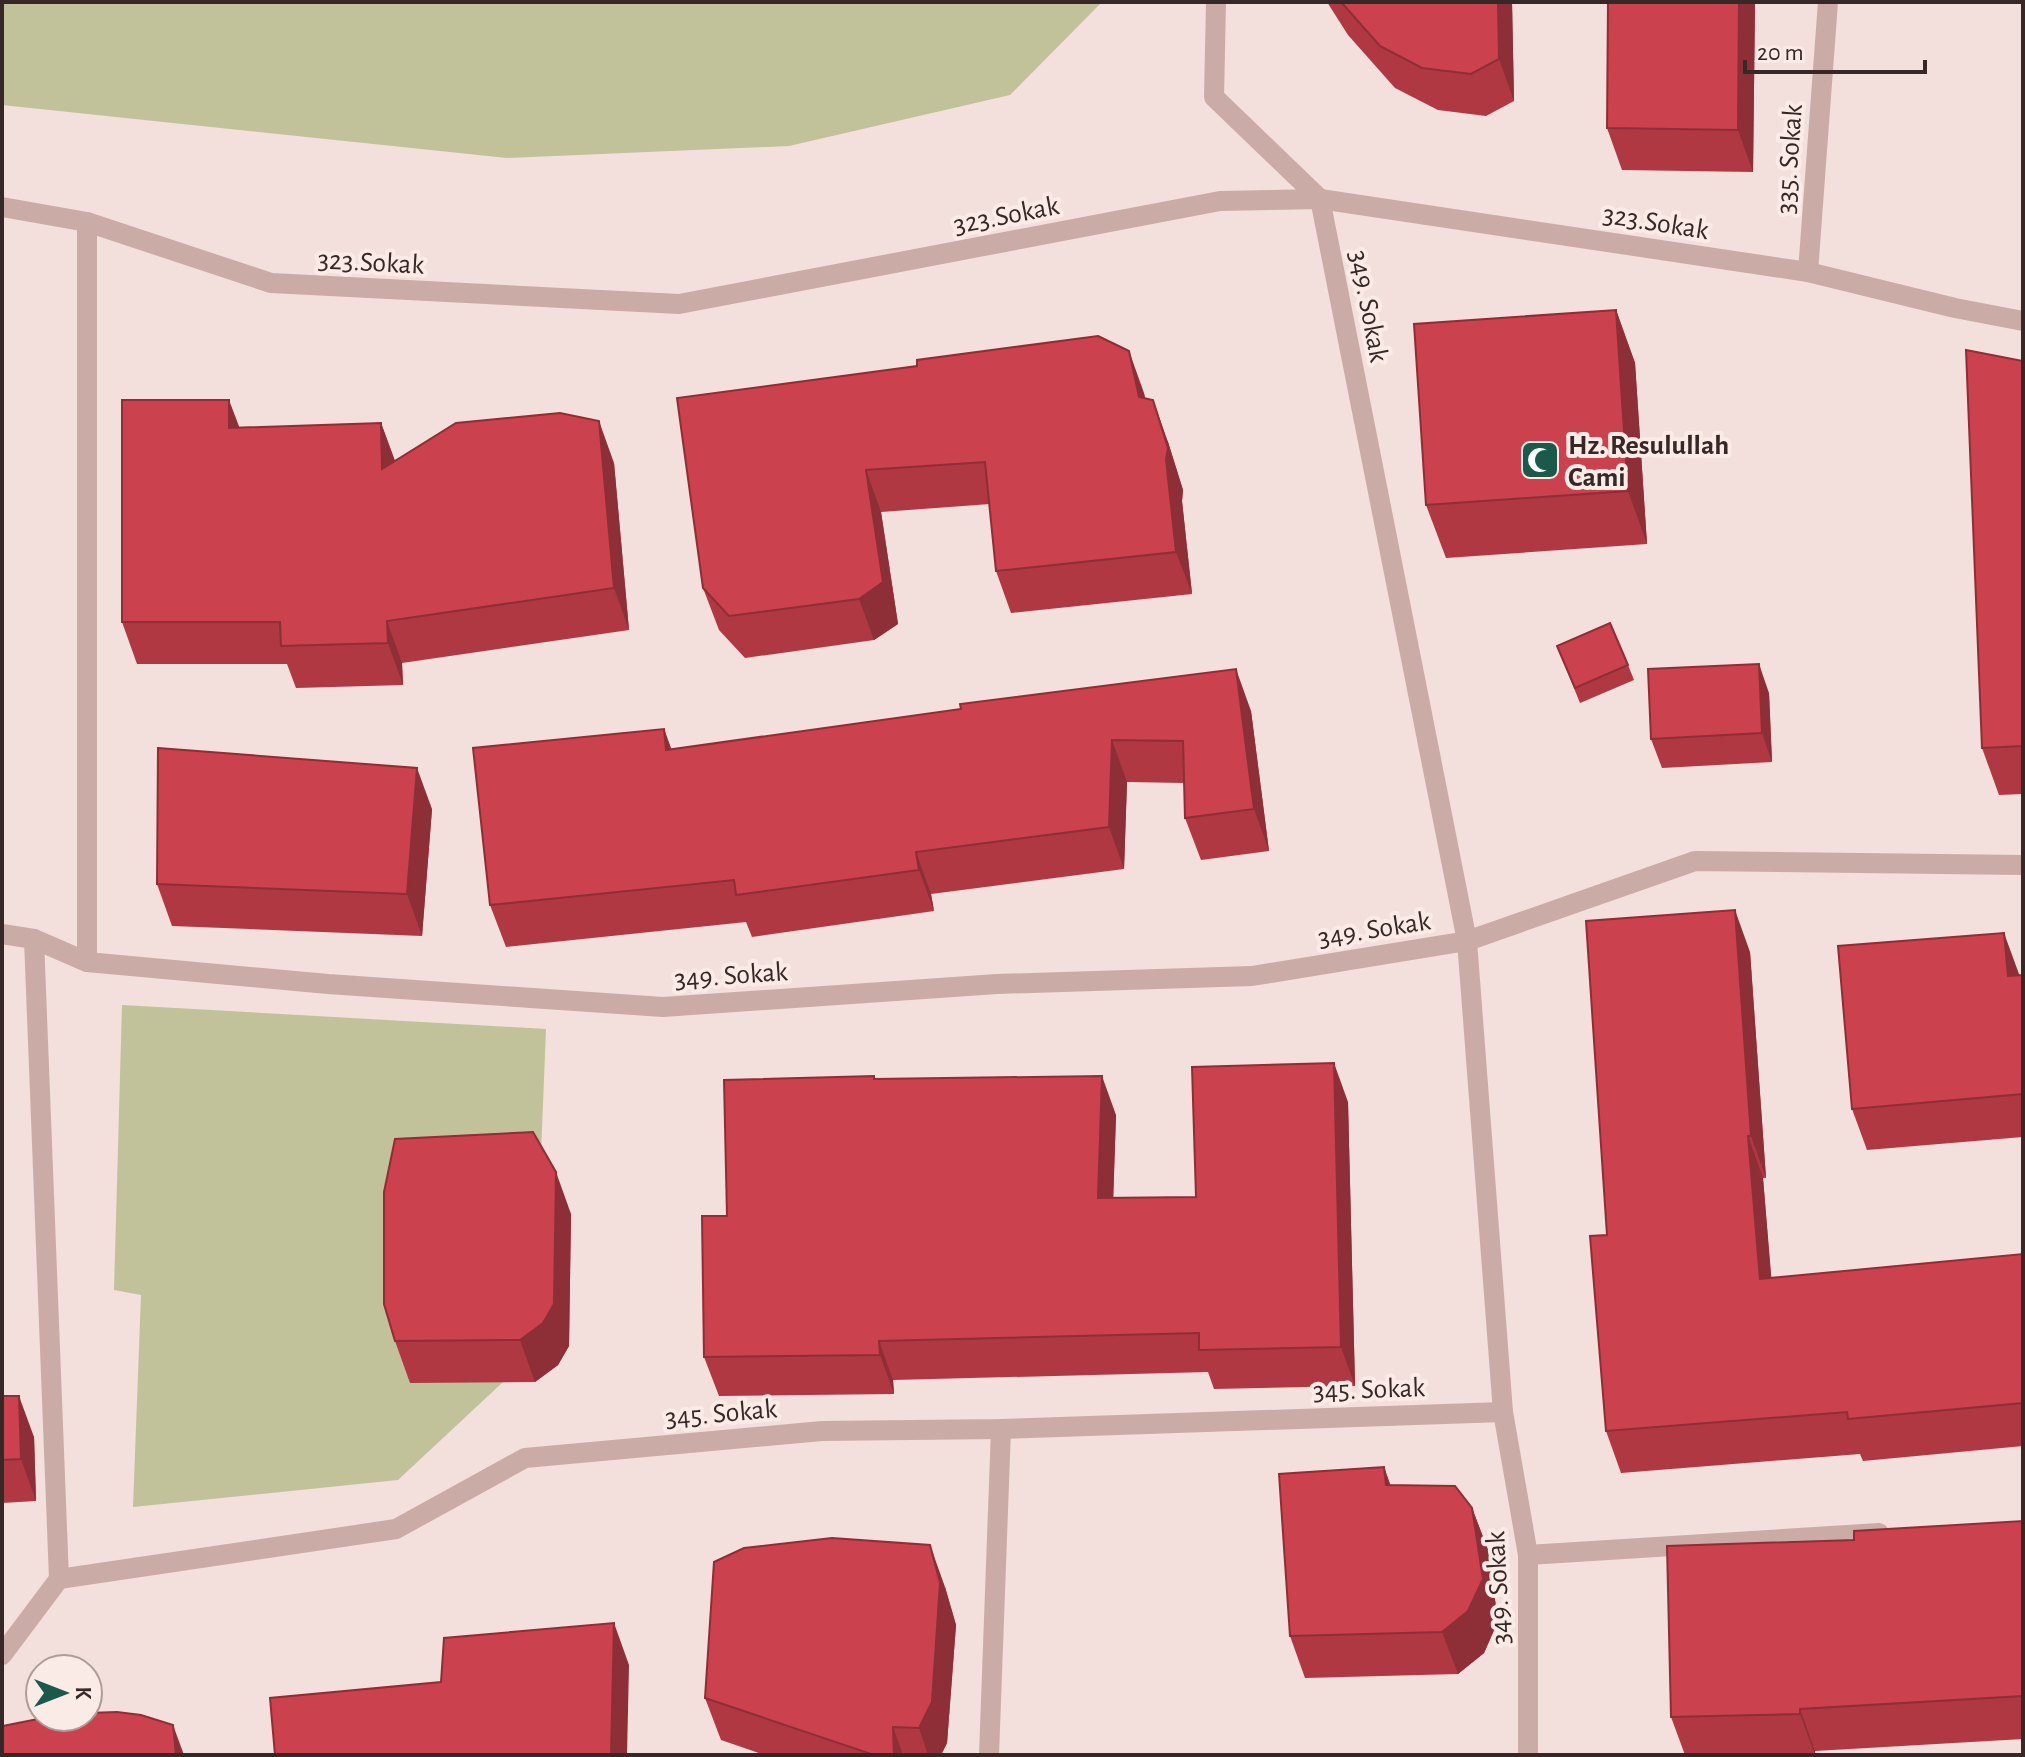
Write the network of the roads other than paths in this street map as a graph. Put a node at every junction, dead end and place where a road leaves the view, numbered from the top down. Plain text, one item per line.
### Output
1 (1216, 2) edge
2 (1828, 2) edge
3 (1320, 199) junction
4 (2, 207) edge
5 (87, 222) junction
6 (1808, 272) junction
7 (2023, 321) edge
8 (2023, 865) edge
9 (2, 934) edge
10 (34, 939) junction
11 (1467, 941) junction
12 (87, 962) junction
13 (1503, 1412) junction
14 (1001, 1429) junction
15 (1895, 1532) edge
16 (1528, 1555) junction
17 (59, 1579) junction
18 (2, 1655) edge
19 (989, 1755) edge
20 (1528, 1755) edge

1 - 3 street
2 - 6 street, 335. Sokak
3 - 5 street, 323.Sokak
3 - 6 street, 323.Sokak
3 - 11 street, 349. Sokak
4 - 5 street, 323.Sokak
5 - 12 street
6 - 7 street, 323.Sokak
8 - 11 street
9 - 10 street, 349. Sokak
10 - 12 street, 349. Sokak
10 - 17 street
11 - 12 street, 349. Sokak
11 - 13 street, 349. Sokak
13 - 14 street, 345. Sokak
13 - 16 street, 349. Sokak
14 - 17 street, 345. Sokak
14 - 19 street
15 - 16 street
16 - 20 street, 349. Sokak
17 - 18 street

